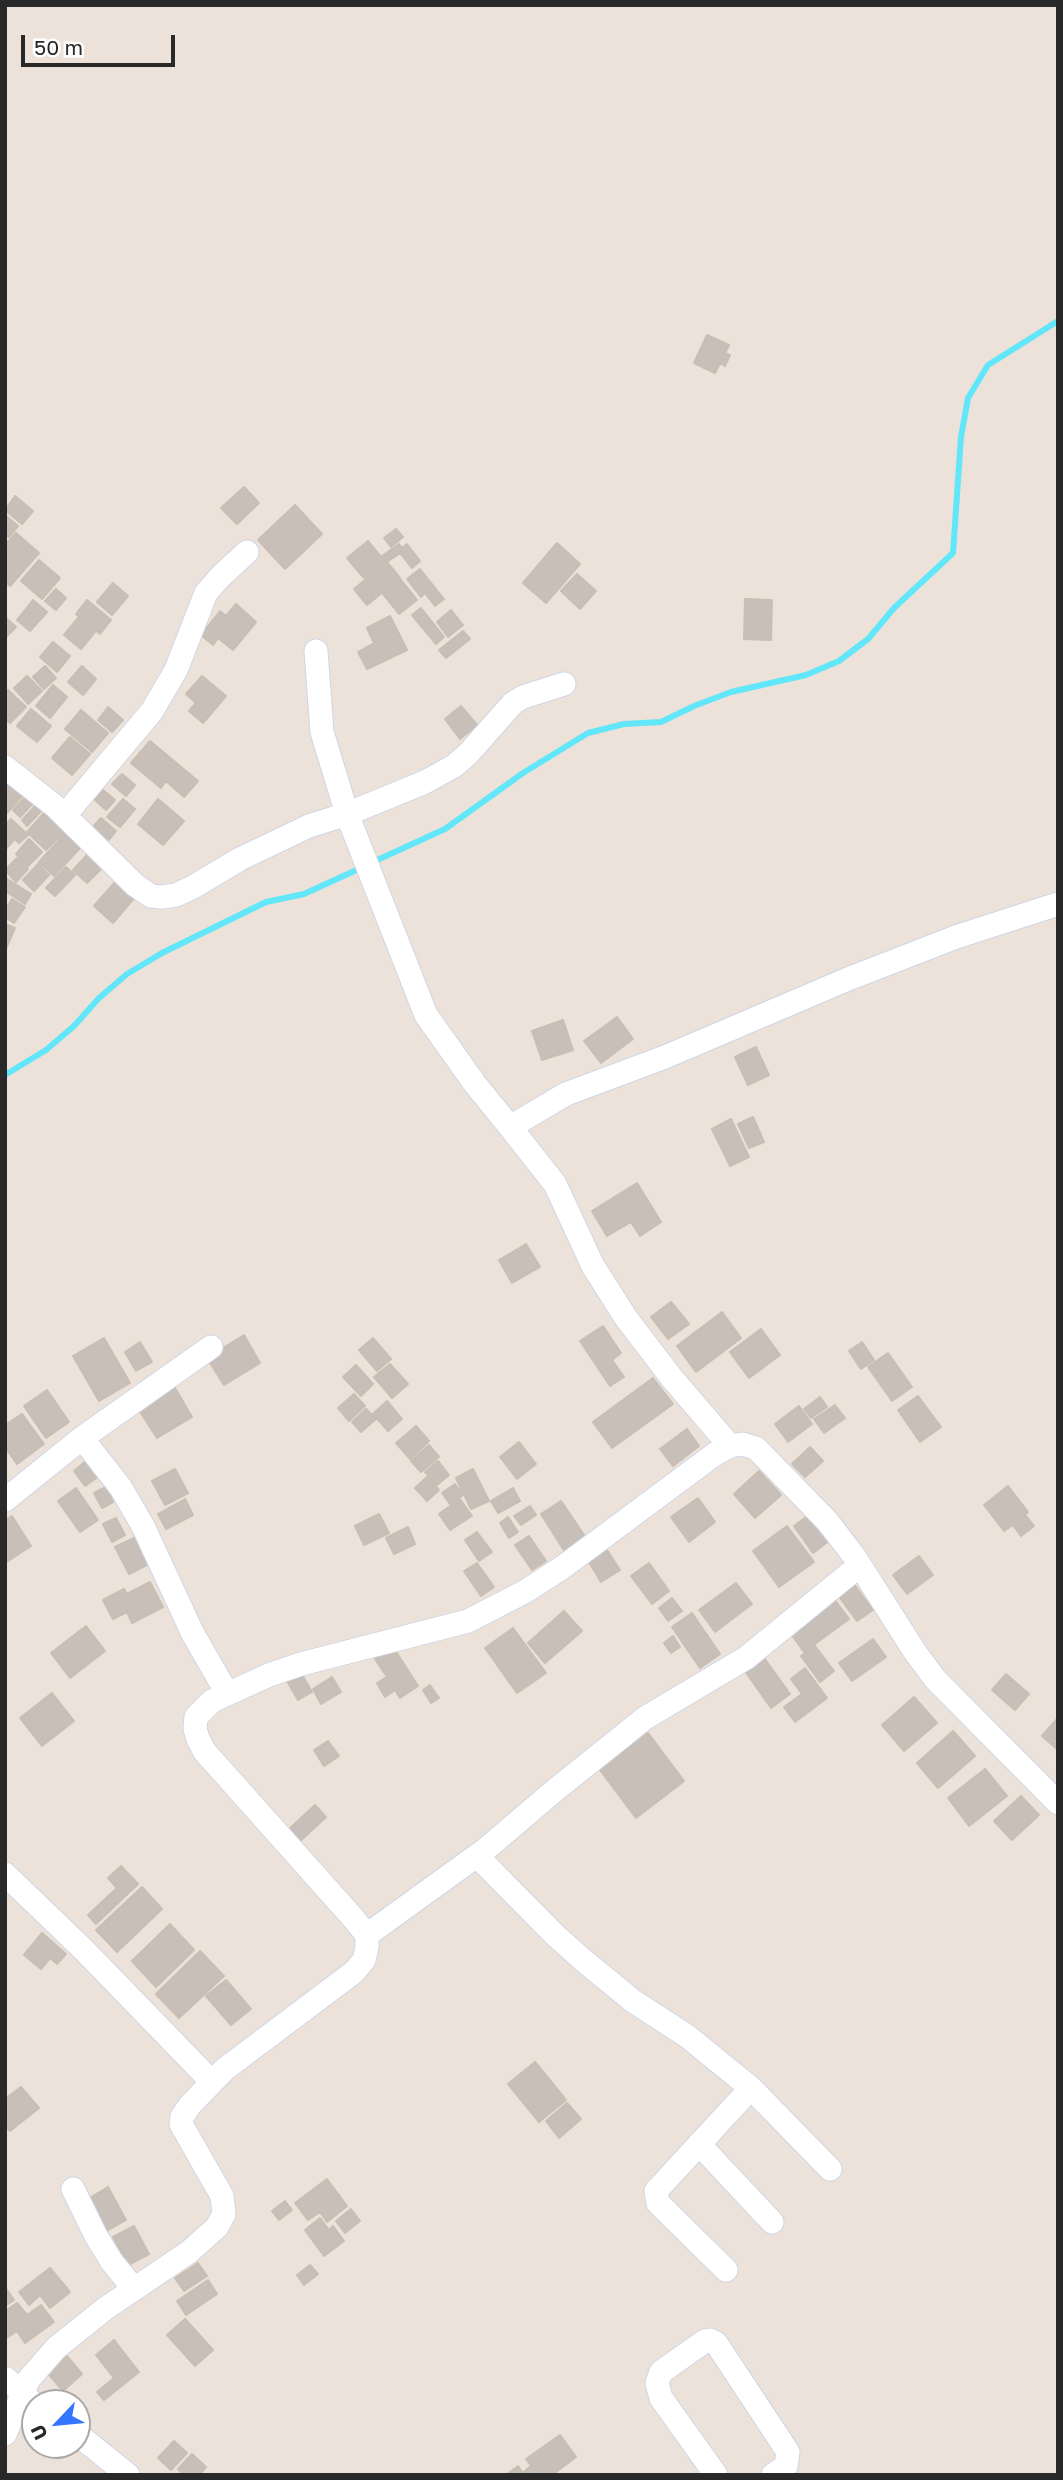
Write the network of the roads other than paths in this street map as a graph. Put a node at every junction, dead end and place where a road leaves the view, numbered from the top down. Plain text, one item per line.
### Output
1 (247, 552) dead end
2 (316, 651) dead end
3 (564, 684) dead end
4 (5, 767) edge
5 (347, 814) junction
6 (65, 815) junction
7 (1058, 904) edge
8 (510, 1127) junction
9 (211, 1347) dead end
10 (82, 1438) junction
11 (730, 1446) junction
12 (5, 1500) edge
13 (860, 1565) junction
14 (228, 1693) junction
15 (1058, 1803) edge
16 (477, 1856) junction
17 (5, 1874) edge
18 (367, 1935) junction
19 (212, 2082) junction
20 (751, 2088) junction
21 (699, 2144) junction
22 (830, 2169) dead end
23 (73, 2189) dead end
24 (772, 2222) dead end
25 (726, 2270) dead end
26 (134, 2289) junction
27 (23, 2389) edge
28 (21, 2392) edge
29 (5, 2434) edge
30 (91, 2445) edge
31 (128, 2475) edge
32 (716, 2475) edge
33 (773, 2475) edge

1 - 6 street
2 - 5 street
3 - 5 street
4 - 6 street
5 - 6 street
5 - 8 street
7 - 8 street
8 - 11 street
9 - 10 street
10 - 12 street
10 - 14 street
11 - 13 street
11 - 14 street
13 - 15 street
13 - 16 street
14 - 18 street
16 - 18 street
16 - 20 street
17 - 19 street
18 - 19 street
19 - 26 street
20 - 21 street
20 - 22 street
21 - 24 street
21 - 25 street
23 - 26 street
26 - 27 street
28 - 29 street
30 - 31 street
32 - 33 street

